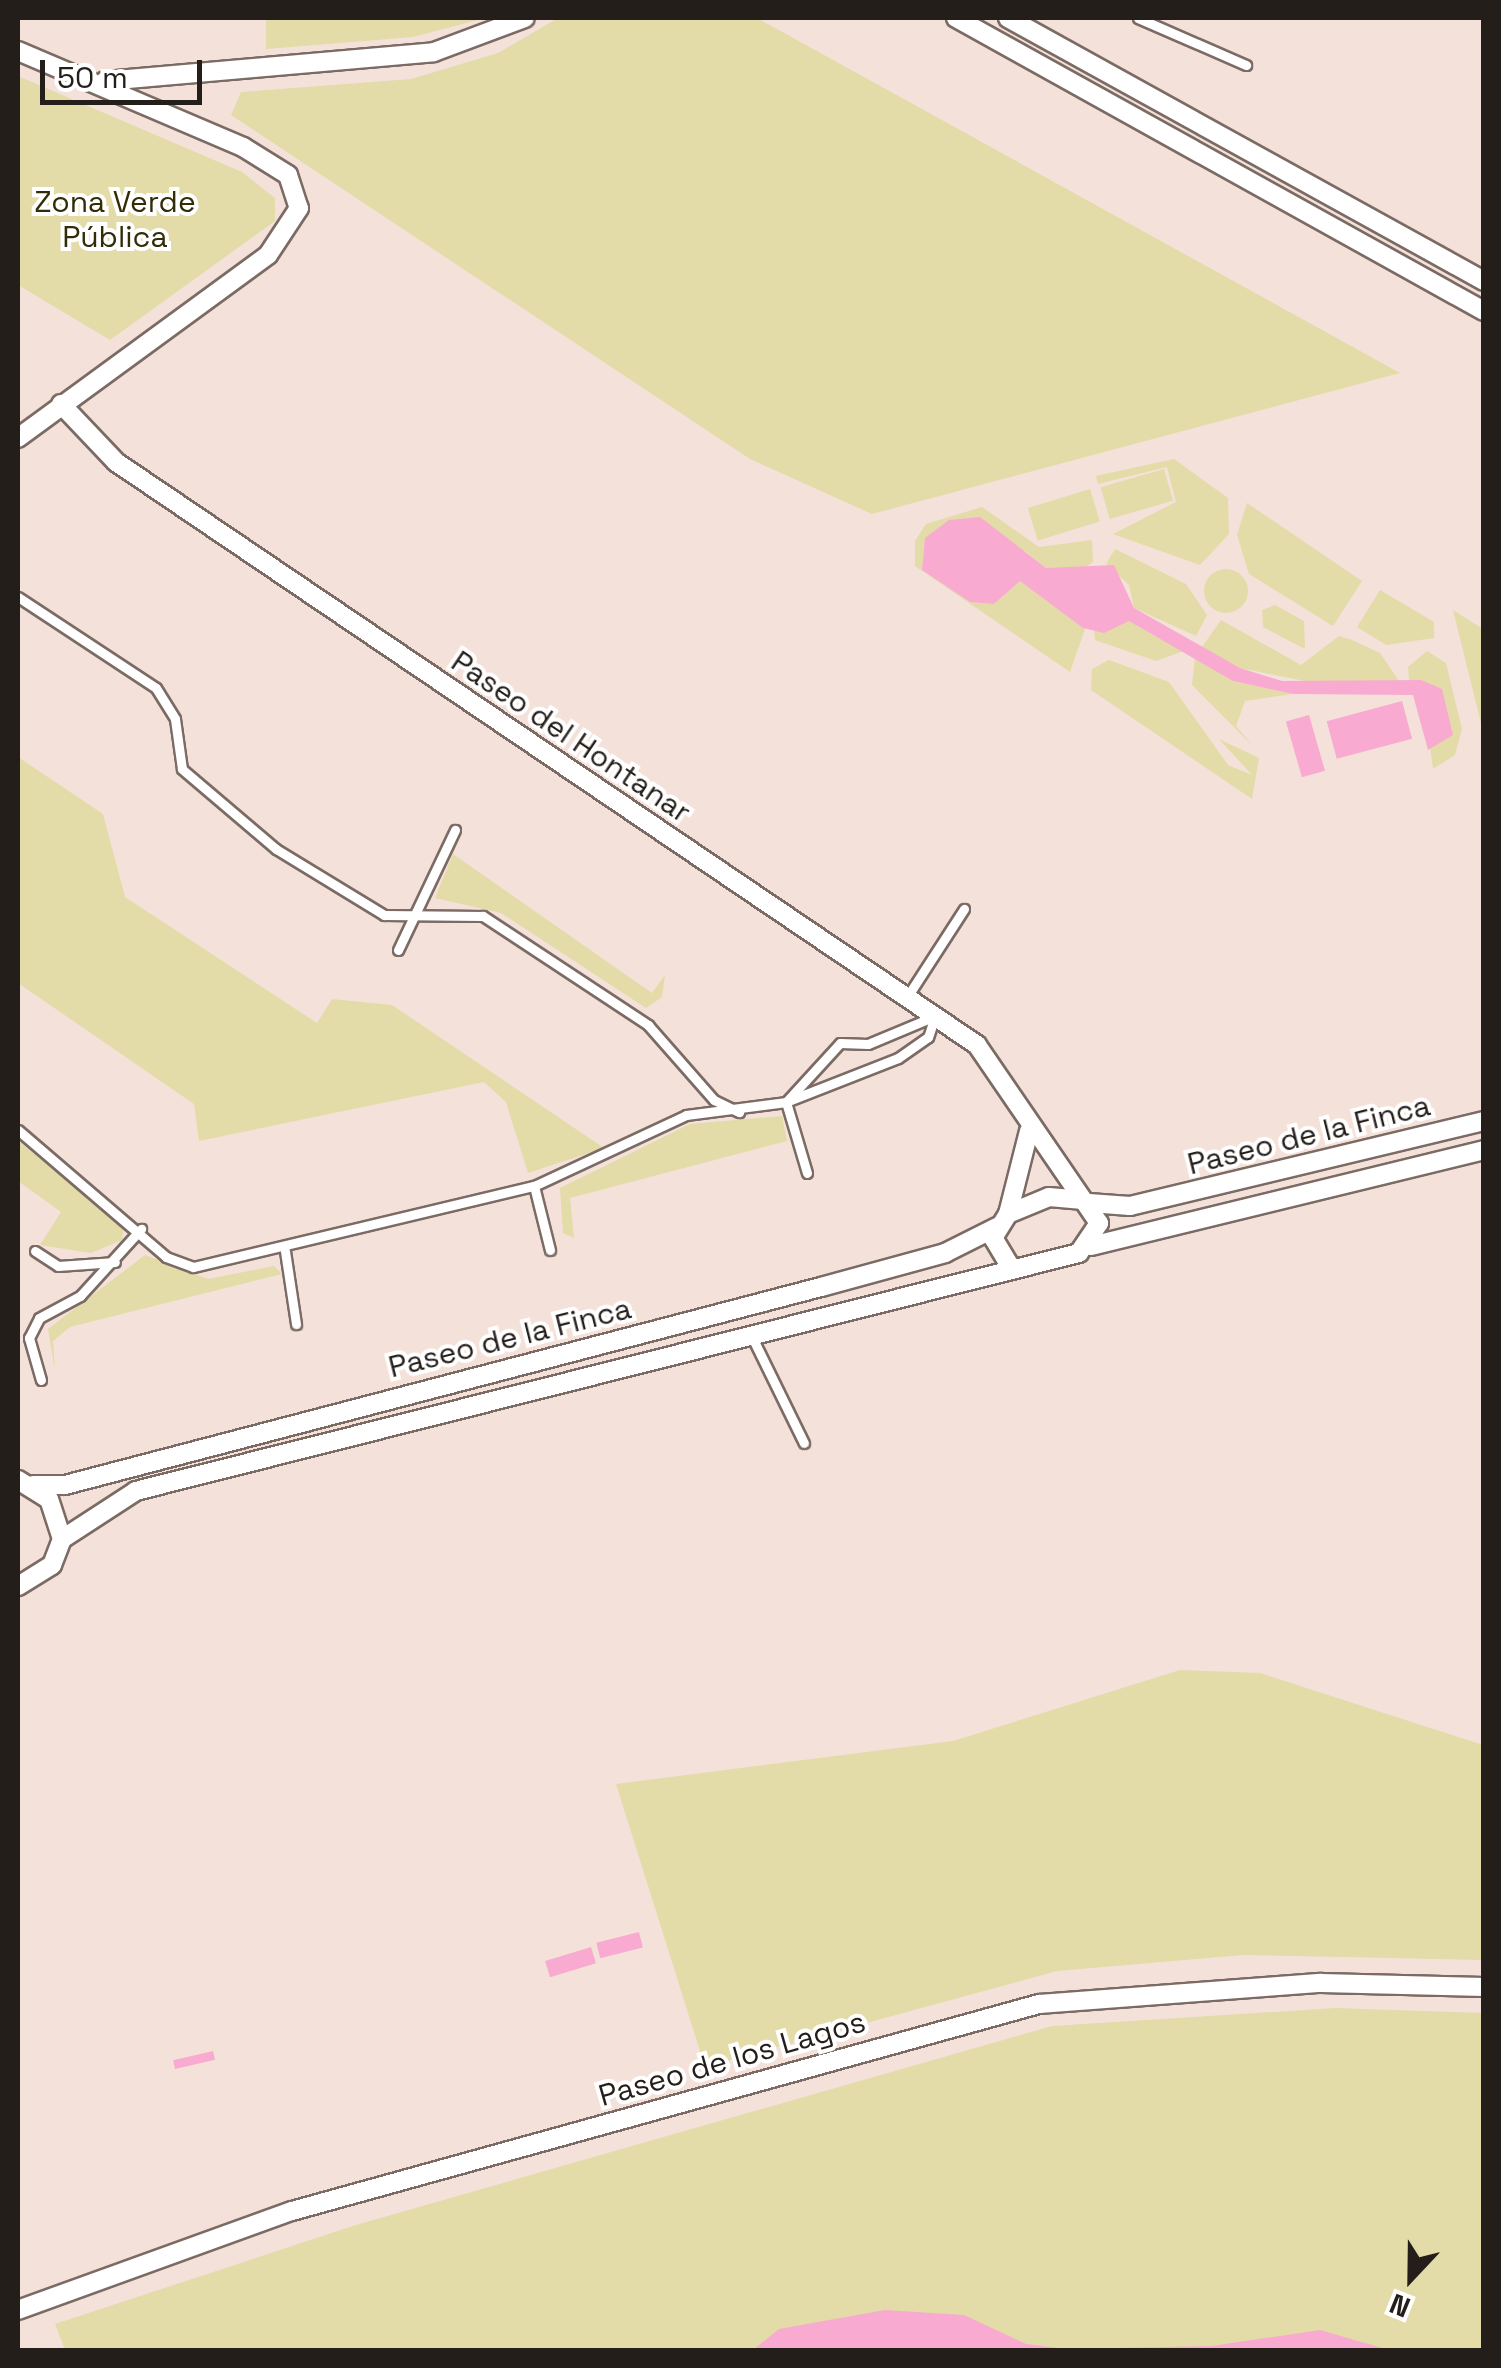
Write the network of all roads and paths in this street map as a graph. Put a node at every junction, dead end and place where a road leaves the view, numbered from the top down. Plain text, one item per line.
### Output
1 (526, 18) edge
2 (956, 18) edge
3 (1008, 18) edge
4 (1138, 18) edge
5 (18, 51) edge
6 (1246, 65) dead end
7 (105, 81) junction
8 (1484, 280) edge
9 (1484, 311) edge
10 (61, 404) junction
11 (21, 430) edge
12 (18, 597) edge
13 (454, 830) dead end
14 (964, 909) dead end
15 (413, 918) junction
16 (398, 950) dead end
17 (907, 997) junction
18 (935, 1016) junction
19 (786, 1102) junction
20 (739, 1112) junction
21 (1484, 1121) edge
22 (18, 1130) edge
23 (1029, 1131) junction
24 (1484, 1150) edge
25 (807, 1174) dead end
26 (534, 1186) junction
27 (1086, 1201) junction
28 (1003, 1220) junction
29 (141, 1229) junction
30 (1091, 1246) junction
31 (550, 1250) dead end
32 (35, 1251) dead end
33 (285, 1251) junction
34 (116, 1262) junction
35 (1010, 1266) junction
36 (296, 1324) dead end
37 (750, 1335) junction
38 (41, 1380) dead end
39 (804, 1443) dead end
40 (22, 1480) edge
41 (62, 1539) junction
42 (18, 1586) edge
43 (1484, 1987) edge
44 (18, 2310) edge

1 - 7 street
2 - 9 street
3 - 8 street
4 - 6 lane
5 - 7 street
7 - 10 street
10 - 11 street
10 - 17 street, Paseo del Hontanar
12 - 15 lane
13 - 15 lane
14 - 17 lane
15 - 16 lane
15 - 20 lane
17 - 18 street, Paseo del Hontanar
18 - 19 lane
18 - 19 lane
18 - 23 street, Paseo del Hontanar
19 - 20 lane
19 - 25 lane
20 - 26 lane
21 - 27 street, Paseo de la Finca
22 - 29 lane
23 - 27 street, Paseo del Hontanar
23 - 28 street
24 - 30 street, Paseo de la Finca
26 - 31 lane
26 - 33 lane
27 - 28 street, Paseo de la Finca
27 - 30 street
28 - 35 street
28 - 40 street, Paseo de la Finca
29 - 33 lane
29 - 34 lane
30 - 35 street, Paseo de la Finca
32 - 34 lane
33 - 36 lane
34 - 38 lane
35 - 37 street, Paseo de la Finca
37 - 39 lane
37 - 41 street, Paseo de la Finca
40 - 41 street
41 - 42 street, Paseo de la Finca
43 - 44 street, Paseo de los Lagos

